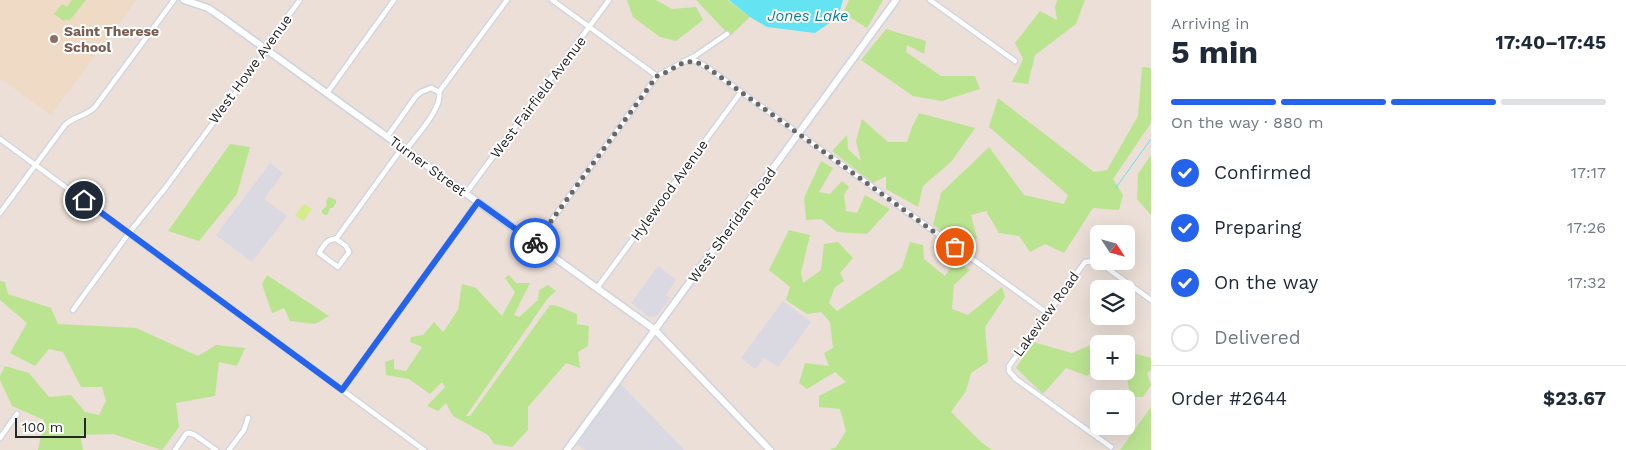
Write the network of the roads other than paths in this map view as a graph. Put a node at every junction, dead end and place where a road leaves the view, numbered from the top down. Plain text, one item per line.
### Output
1 (174, 0) edge
2 (184, 0) edge
3 (300, 0) edge
4 (394, 0) edge
5 (507, 0) edge
6 (552, 0) edge
7 (609, 0) edge
8 (896, 0) edge
9 (930, 0) edge
10 (589, 27) junction
11 (727, 34) dead end
12 (265, 49) junction
13 (684, 61) junction
14 (1015, 61) dead end
15 (657, 76) junction
16 (439, 92) junction
17 (740, 92) junction
18 (327, 93) junction
19 (799, 134) junction
20 (387, 137) junction
21 (0, 139) edge
22 (404, 149) junction
23 (36, 165) junction
24 (466, 193) junction
25 (478, 202) junction
26 (0, 213) edge
27 (129, 233) junction
28 (336, 239) junction
29 (535, 243) junction
30 (597, 288) junction
31 (1151, 300) edge
32 (73, 310) dead end
33 (1047, 313) junction
34 (655, 330) junction
35 (342, 390) junction
36 (17, 414) dead end
37 (248, 418) dead end
38 (0, 438) edge
39 (1111, 447) dead end
40 (175, 450) edge
41 (216, 450) edge
42 (230, 450) edge
43 (424, 450) edge
44 (567, 450) edge
45 (770, 450) edge

1 - 23 street
2 - 12 street, Turner Street
3 - 12 street, West Howe Avenue
4 - 18 street
5 - 16 street
6 - 10 street
7 - 10 street, West Fairfield Avenue
8 - 19 street, West Sheridan Road
9 - 14 street
10 - 15 street
10 - 24 street, West Fairfield Avenue
11 - 13 street
12 - 18 street, Turner Street
12 - 27 street, West Howe Avenue
13 - 15 street
13 - 17 street
15 - 29 street
16 - 20 street
16 - 22 street
17 - 19 street
17 - 30 street, Hylewood Avenue
18 - 20 street, Turner Street
19 - 33 street
19 - 34 street, West Sheridan Road
20 - 22 street, Turner Street
21 - 23 street
22 - 24 street, Turner Street
22 - 28 street
23 - 26 street
23 - 27 street
24 - 25 street, Turner Street
25 - 29 street, Turner Street
25 - 35 street
27 - 32 street, West Howe Avenue
27 - 35 street
28 - 28 street
29 - 30 street, Turner Street
30 - 34 street, Turner Street
31 - 33 street, Lakeview Road
33 - 39 street, Lakeview Road
34 - 44 street, West Sheridan Road
34 - 45 street, Turner Street
35 - 43 street
36 - 38 street
37 - 42 street
40 - 41 street

